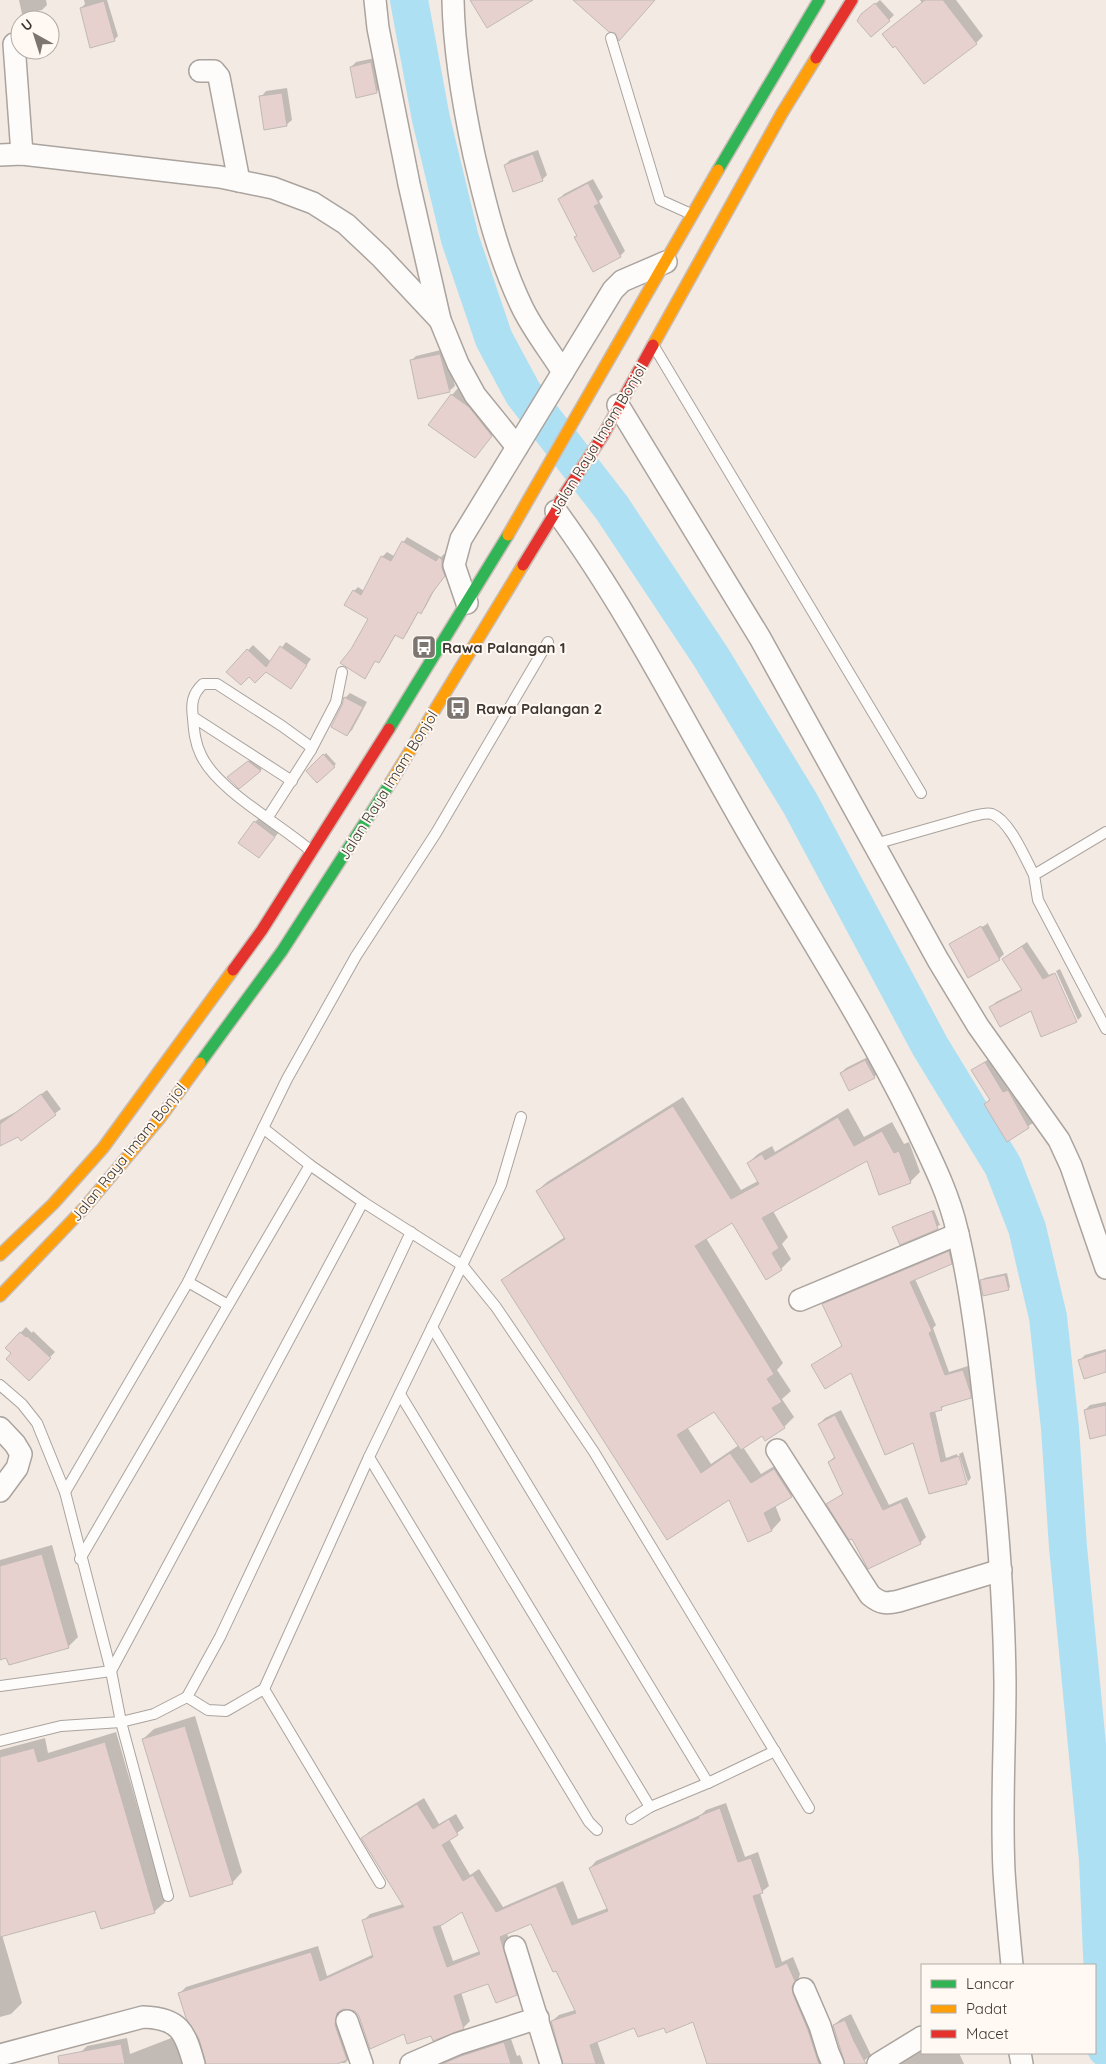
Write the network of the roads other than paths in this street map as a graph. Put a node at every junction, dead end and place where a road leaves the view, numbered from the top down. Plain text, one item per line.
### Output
1 (375, 0) edge
2 (453, 0) edge
3 (820, 0) edge
4 (852, 0) edge
5 (611, 38) dead end
6 (15, 60) edge
7 (200, 71) dead end
8 (22, 154) junction
9 (0, 155) edge
10 (239, 181) junction
11 (692, 214) junction
12 (666, 262) junction
13 (440, 320) junction
14 (654, 345) junction
15 (560, 377) junction
16 (618, 405) junction
17 (521, 441) junction
18 (558, 506) junction
19 (467, 603) junction
20 (548, 642) dead end
21 (342, 672) dead end
22 (193, 717) junction
23 (311, 750) junction
24 (292, 781) junction
25 (921, 793) dead end
26 (268, 817) junction
27 (1106, 832) edge
28 (876, 844) junction
29 (311, 851) junction
30 (1034, 875) junction
31 (1106, 1030) edge
32 (520, 1117) dead end
33 (263, 1128) junction
34 (310, 1165) junction
35 (364, 1202) junction
36 (410, 1232) junction
37 (958, 1234) junction
38 (0, 1255) edge
39 (462, 1265) junction
40 (1106, 1268) edge
41 (188, 1282) junction
42 (0, 1296) edge
43 (800, 1300) dead end
44 (228, 1305) junction
45 (432, 1326) junction
46 (0, 1385) edge
47 (400, 1394) junction
48 (0, 1428) edge
49 (777, 1450) dead end
50 (369, 1456) junction
51 (0, 1491) edge
52 (65, 1492) junction
53 (80, 1559) junction
54 (1001, 1570) junction
55 (111, 1671) junction
56 (0, 1686) edge
57 (264, 1689) junction
58 (187, 1697) junction
59 (121, 1722) junction
60 (0, 1741) edge
61 (775, 1751) junction
62 (708, 1783) junction
63 (650, 1807) junction
64 (809, 1808) dead end
65 (632, 1819) dead end
66 (597, 1830) dead end
67 (380, 1883) dead end
68 (168, 1896) dead end
69 (514, 1947) dead end
70 (1012, 1964) edge
71 (804, 1989) dead end
72 (538, 2018) junction
73 (347, 2021) dead end
74 (921, 2038) edge
75 (0, 2055) edge
76 (194, 2064) edge
77 (362, 2064) edge
78 (411, 2064) edge
79 (551, 2064) edge
80 (833, 2064) edge
81 (878, 2064) edge

1 - 13 street
2 - 15 street
3 - 11 highway, Jalan Raya Imam Bonjol
4 - 14 highway, Jalan Raya Imam Bonjol
5 - 11 lane
6 - 8 street
7 - 10 street
8 - 9 street
8 - 10 street
10 - 13 street
11 - 12 highway, Jalan Raya Imam Bonjol
12 - 15 street
12 - 19 highway, Jalan Raya Imam Bonjol
13 - 17 street
14 - 16 highway, Jalan Raya Imam Bonjol
14 - 25 lane
15 - 17 street
16 - 18 highway, Jalan Raya Imam Bonjol
16 - 28 street
17 - 19 street
18 - 37 street
18 - 42 highway, Jalan Raya Imam Bonjol
19 - 29 highway, Jalan Raya Imam Bonjol
20 - 33 lane
21 - 23 lane
22 - 23 lane
22 - 24 lane
22 - 26 lane
23 - 24 lane
24 - 26 lane
26 - 29 lane
27 - 30 lane
28 - 30 lane
28 - 40 street
29 - 38 highway, Jalan Raya Imam Bonjol
30 - 31 lane
32 - 39 lane
33 - 34 lane
33 - 41 lane
34 - 35 lane
34 - 44 lane
35 - 36 lane
35 - 55 lane
36 - 39 lane
36 - 58 lane
37 - 43 street
37 - 54 street
39 - 45 lane
39 - 61 lane
41 - 44 lane
41 - 52 lane
44 - 53 lane
45 - 47 lane
45 - 62 lane
46 - 52 lane
47 - 50 lane
47 - 63 lane
48 - 51 street
49 - 54 street
50 - 57 lane
50 - 66 lane
52 - 53 lane
53 - 55 lane
54 - 70 street
55 - 56 lane
55 - 59 lane
57 - 58 lane
57 - 67 lane
58 - 59 lane
59 - 60 lane
59 - 68 lane
61 - 62 lane
61 - 64 lane
62 - 63 lane
63 - 65 lane
69 - 72 street
71 - 80 street
72 - 78 street
72 - 79 street
73 - 77 street
74 - 81 street
75 - 76 street

